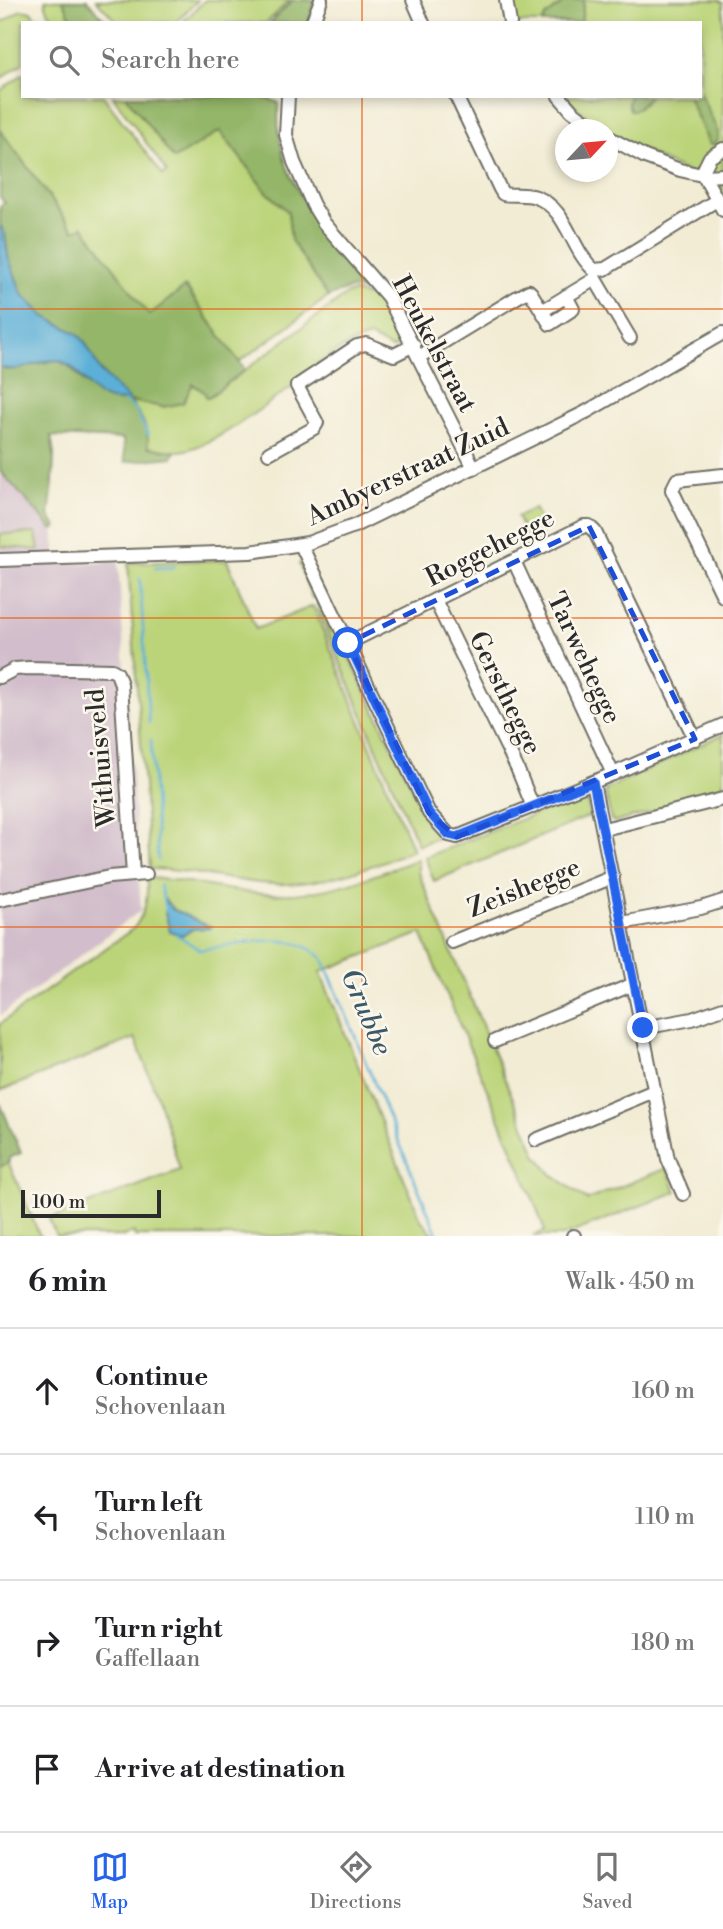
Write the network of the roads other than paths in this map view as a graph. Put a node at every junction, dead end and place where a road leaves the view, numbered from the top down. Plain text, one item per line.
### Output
1 (321, 0) edge
2 (413, 0) edge
3 (506, 0) edge
4 (313, 21) edge
5 (422, 21) edge
6 (510, 21) edge
7 (288, 98) edge
8 (457, 98) edge
9 (561, 98) edge
10 (583, 119) edge
11 (618, 143) edge
12 (723, 149) edge
13 (702, 173) junction
14 (723, 175) edge
15 (720, 205) edge
16 (596, 275) junction
17 (723, 333) edge
18 (630, 338) dead end
19 (416, 351) junction
20 (269, 453) dead end
21 (474, 468) junction
22 (723, 475) edge
23 (301, 545) junction
24 (0, 560) edge
25 (514, 561) junction
26 (723, 596) edge
27 (435, 600) junction
28 (348, 643) junction
29 (0, 677) edge
30 (723, 725) edge
31 (695, 739) junction
32 (613, 774) junction
33 (593, 782) junction
34 (723, 799) edge
35 (533, 807) junction
36 (604, 829) junction
37 (613, 877) junction
38 (0, 900) edge
39 (723, 901) edge
40 (622, 923) junction
41 (452, 942) dead end
42 (634, 984) junction
43 (723, 1008) edge
44 (643, 1028) junction
45 (495, 1041) dead end
46 (654, 1091) junction
47 (536, 1140) dead end
48 (682, 1195) dead end

1 - 4 street
2 - 5 street
3 - 6 street
7 - 19 street, Heukelstraat
8 - 16 street
9 - 10 street
11 - 13 street
12 - 13 street
13 - 14 street
13 - 15 street
15 - 16 street
16 - 18 street
16 - 19 street
17 - 21 street, Ambyerstraat Zuid
19 - 20 street
19 - 21 street, Heukelstraat
21 - 23 street, Ambyerstraat Zuid
22 - 26 street
23 - 24 street, Ambyerstraat Zuid
23 - 28 street
25 - 27 street, Roggehegge
25 - 31 street, Roggehegge
25 - 32 street, Tarwehegge
27 - 28 street, Roggehegge
27 - 35 street, Gersthegge
28 - 35 street
29 - 38 street, Withuisveld
30 - 31 street
31 - 32 street
32 - 33 street
33 - 35 street
33 - 36 street
34 - 36 street
36 - 37 street
37 - 40 street
37 - 41 street, Zeishegge
39 - 40 street
40 - 42 street
42 - 44 street
42 - 45 street
43 - 44 street
44 - 46 street
46 - 47 street
46 - 48 street

